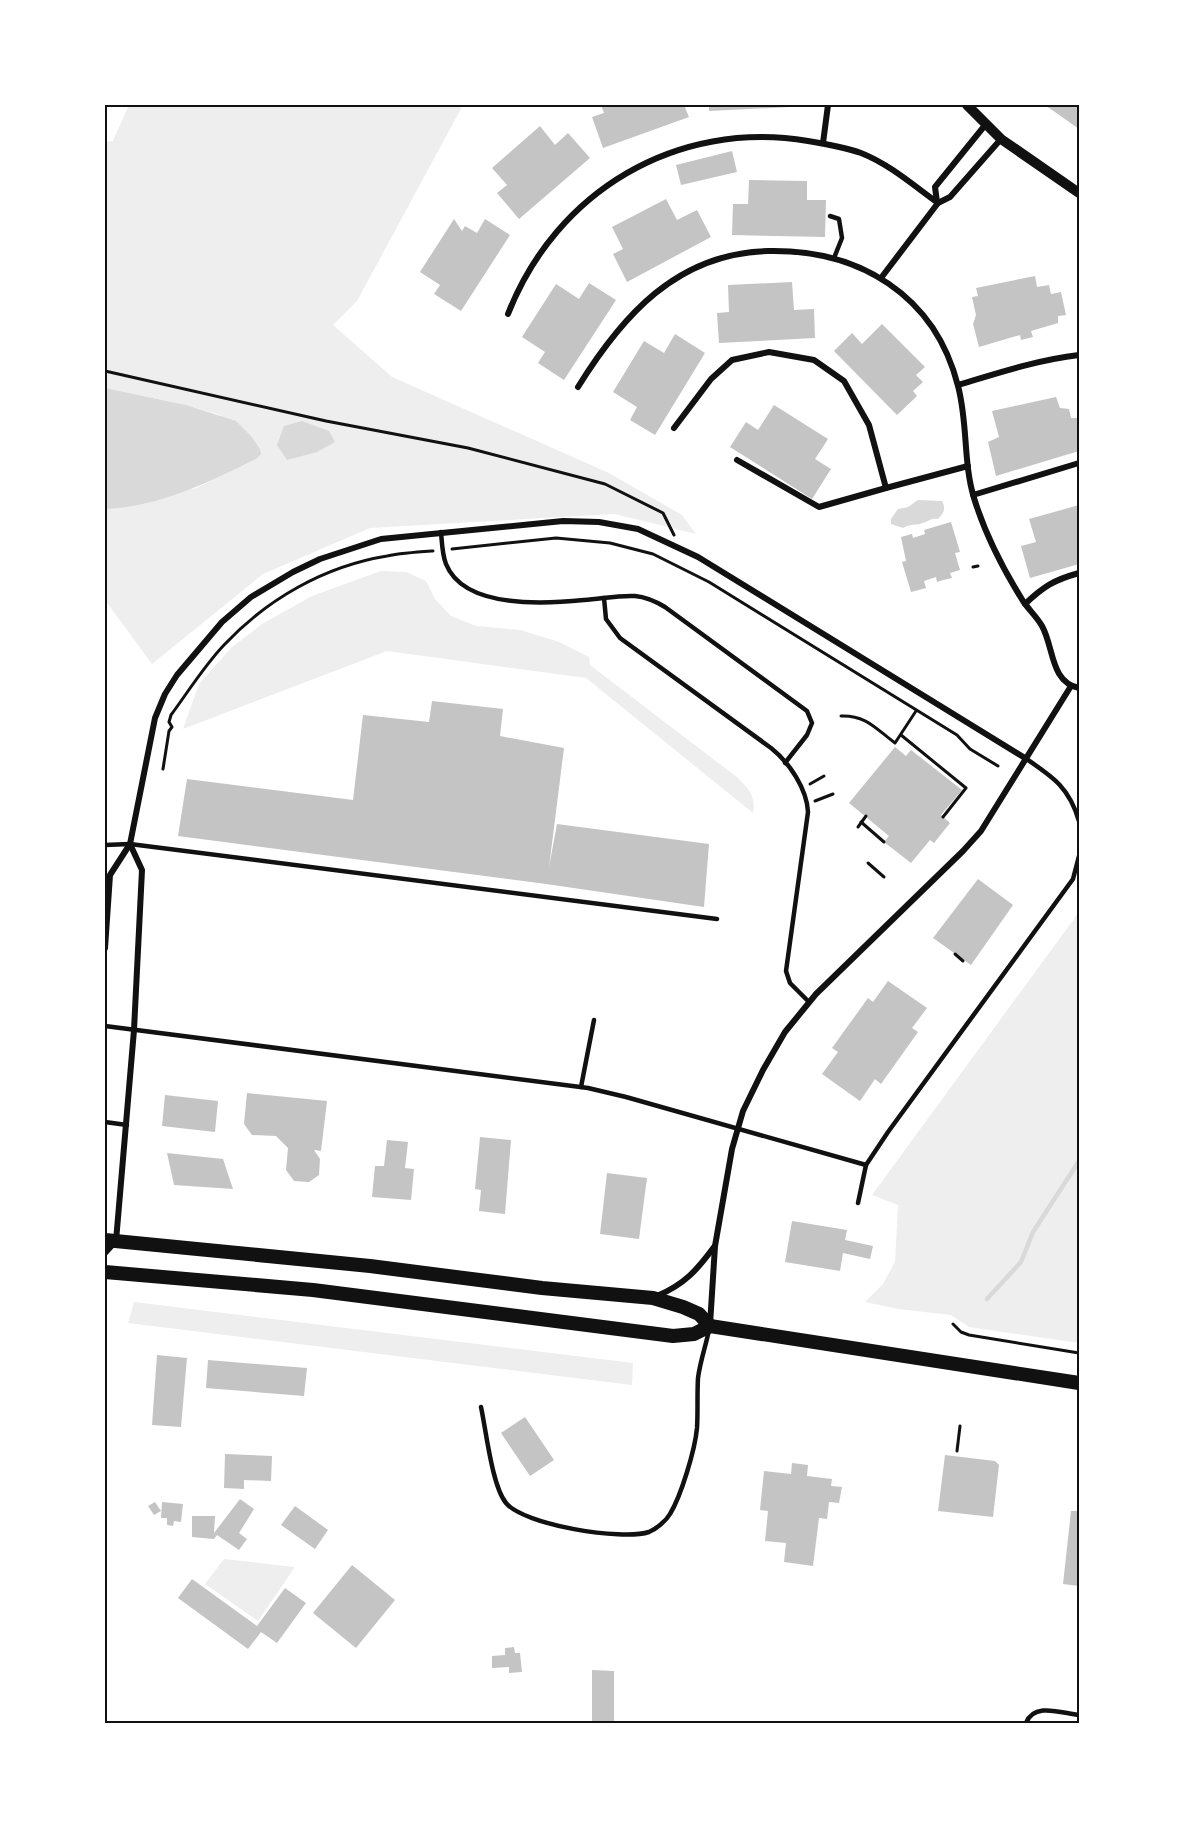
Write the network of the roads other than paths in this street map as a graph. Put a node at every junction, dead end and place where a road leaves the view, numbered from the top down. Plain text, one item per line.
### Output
1 (828, 105) edge
2 (967, 105) edge
3 (986, 124) junction
4 (1001, 139) junction
5 (823, 143) junction
6 (1079, 193) edge
7 (938, 203) junction
8 (830, 216) dead end
9 (834, 258) junction
10 (881, 278) junction
11 (508, 314) dead end
12 (1079, 355) edge
13 (958, 385) junction
14 (578, 387) dead end
15 (674, 428) dead end
16 (737, 460) dead end
17 (1079, 463) edge
18 (968, 466) junction
19 (886, 488) junction
20 (973, 495) junction
21 (441, 532) junction
22 (1079, 573) edge
23 (604, 598) junction
24 (1025, 604) junction
25 (1071, 687) junction
26 (1079, 688) edge
27 (1025, 758) junction
28 (785, 763) junction
29 (1079, 821) edge
30 (130, 844) junction
31 (105, 846) edge
32 (1079, 856) edge
33 (717, 920) dead end
34 (105, 948) edge
35 (809, 1002) junction
36 (594, 1020) dead end
37 (105, 1026) edge
38 (134, 1030) junction
39 (581, 1087) junction
40 (105, 1122) edge
41 (127, 1125) junction
42 (737, 1129) junction
43 (866, 1165) junction
44 (858, 1203) dead end
45 (111, 1241) edge
46 (715, 1246) junction
47 (105, 1253) edge
48 (105, 1272) edge
49 (653, 1298) junction
50 (710, 1326) junction
51 (1079, 1383) edge
52 (481, 1407) dead end
53 (1079, 1715) edge
54 (1026, 1723) edge

1 - 5 street
2 - 3 street
3 - 4 street
3 - 7 street
4 - 6 street
4 - 7 street
5 - 7 street
5 - 11 street
7 - 10 street
8 - 9 lane
9 - 10 street
9 - 14 street
10 - 13 street
12 - 13 street
13 - 18 street
15 - 19 street
16 - 19 street
17 - 20 street
18 - 19 street
18 - 20 street
20 - 24 street
21 - 23 lane
21 - 27 street
21 - 30 street
22 - 24 street
23 - 28 lane
23 - 28 lane
24 - 25 street
25 - 26 street
25 - 27 street
27 - 29 lane
27 - 35 street
28 - 35 lane
30 - 31 lane
30 - 33 lane
30 - 34 street
30 - 38 street
32 - 43 lane
35 - 42 street
36 - 39 lane
37 - 38 lane
38 - 39 lane
38 - 41 street
39 - 42 lane
40 - 41 lane
41 - 45 street
42 - 43 lane
42 - 46 street
43 - 44 lane
45 - 47 street
45 - 49 highway
46 - 49 street
46 - 50 street
48 - 50 highway
49 - 50 highway
50 - 51 highway
50 - 52 lane
53 - 54 lane

